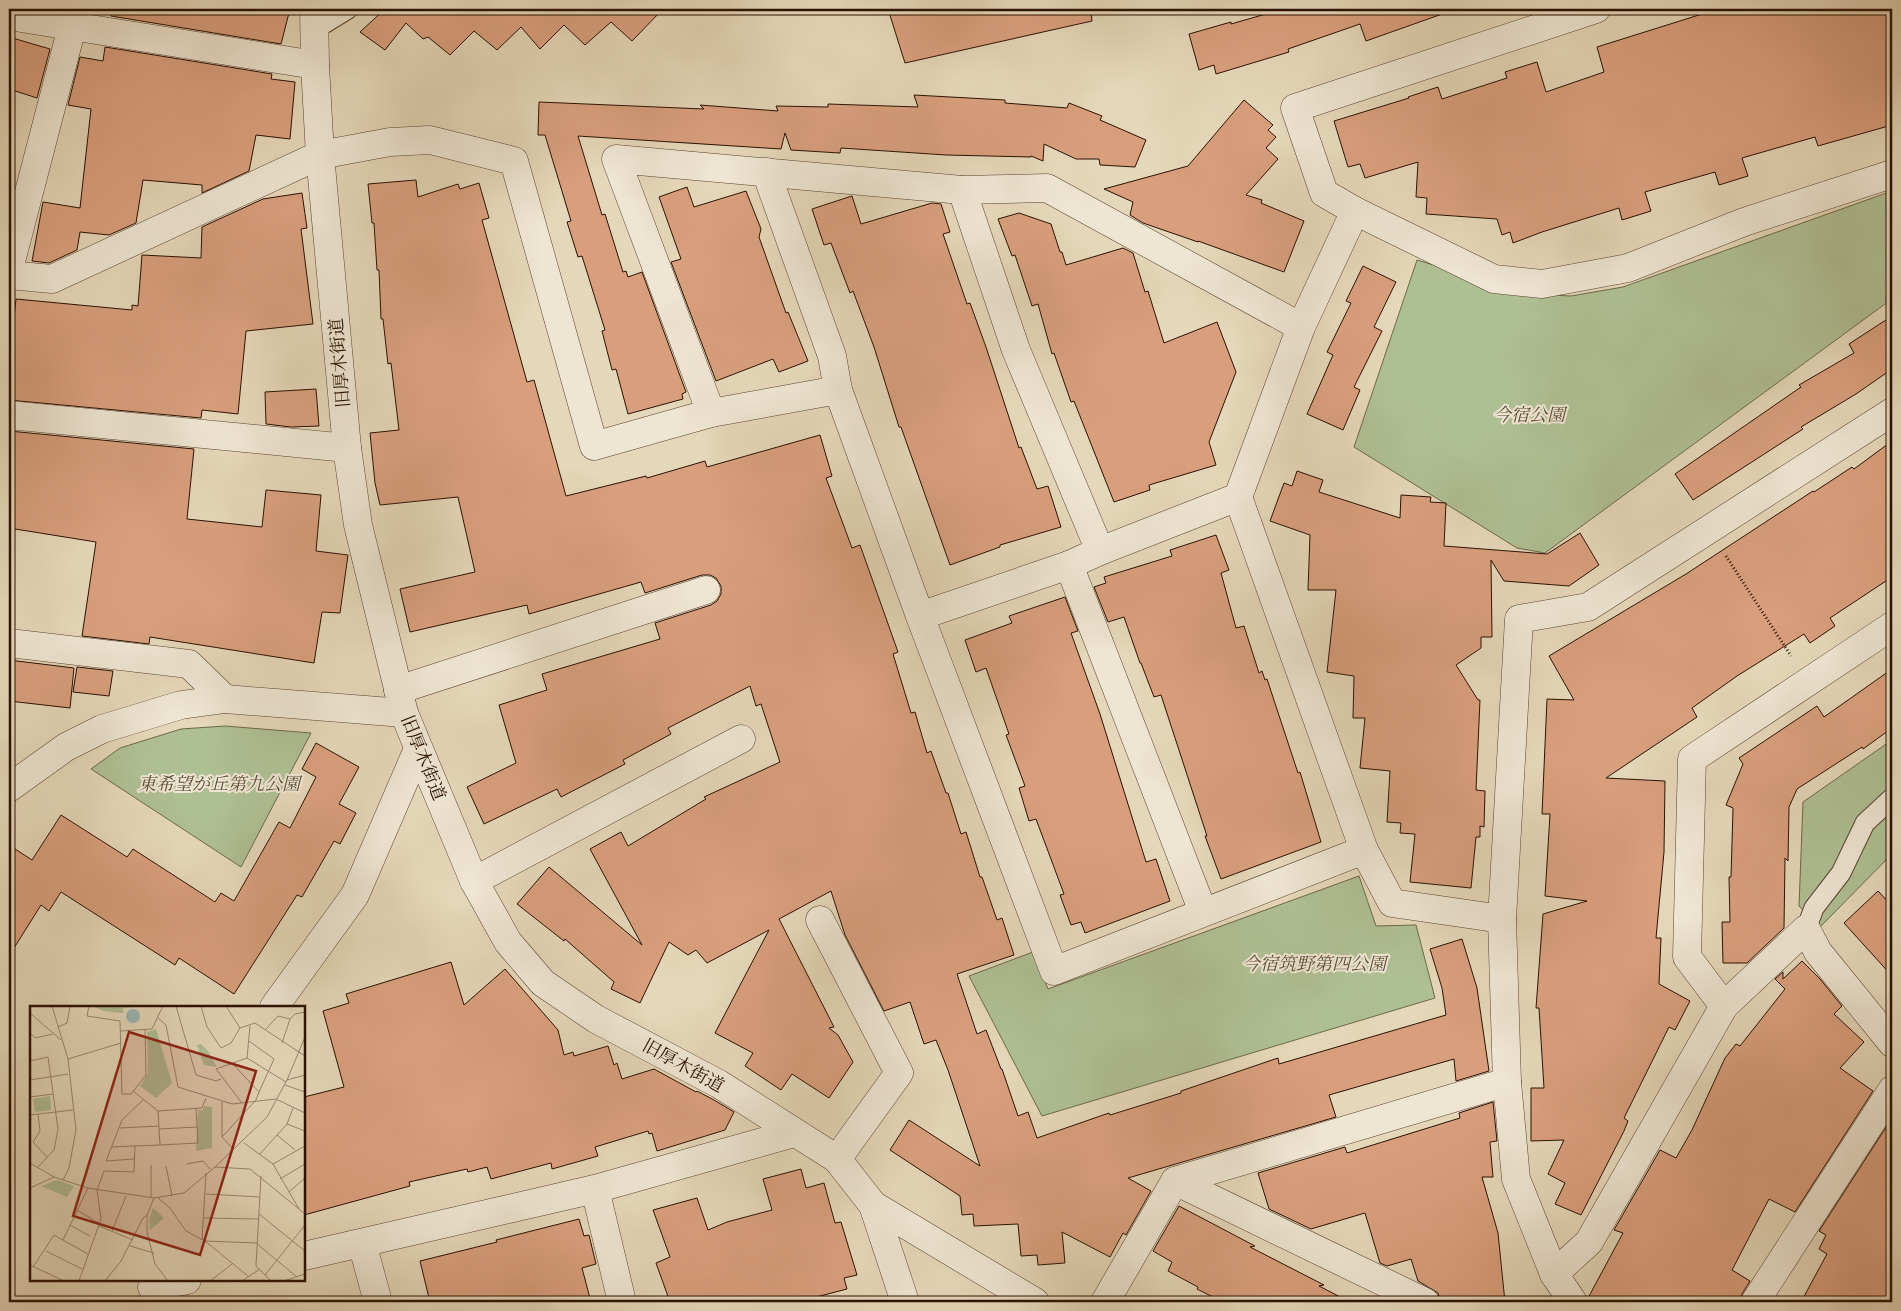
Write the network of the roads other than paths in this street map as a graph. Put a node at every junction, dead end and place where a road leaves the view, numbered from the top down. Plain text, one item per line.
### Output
1 (348, 9) edge
2 (1596, 9) edge
3 (9, 16) edge
4 (314, 19) edge
5 (72, 27) junction
6 (315, 65) junction
7 (320, 155) junction
8 (766, 172) junction
9 (1892, 174) edge
10 (962, 190) junction
11 (1355, 211) junction
12 (9, 269) edge
13 (9, 275) edge
14 (1301, 327) junction
15 (838, 390) junction
16 (1892, 412) edge
17 (711, 413) junction
18 (9, 415) edge
19 (348, 448) junction
20 (1238, 497) junction
21 (1100, 551) junction
22 (1069, 565) junction
23 (706, 590) dead end
24 (920, 616) junction
25 (1892, 626) edge
26 (9, 643) edge
27 (225, 699) junction
28 (401, 702) junction
29 (740, 739) dead end
30 (418, 749) junction
31 (9, 788) edge
32 (1892, 798) edge
33 (1364, 850) junction
34 (474, 881) junction
35 (1202, 912) junction
36 (1502, 919) junction
37 (820, 920) dead end
38 (1806, 929) junction
39 (275, 1006) edge
40 (1724, 1006) junction
41 (1892, 1043) edge
42 (1507, 1082) junction
43 (1892, 1090) edge
44 (794, 1133) junction
45 (837, 1159) junction
46 (1175, 1181) junction
47 (595, 1189) junction
48 (873, 1205) junction
49 (362, 1244) junction
50 (305, 1256) edge
51 (1554, 1274) junction
52 (184, 1281) edge
53 (152, 1290) edge
54 (378, 1302) edge
55 (622, 1302) edge
56 (905, 1302) edge
57 (1035, 1302) edge
58 (1105, 1302) edge
59 (1425, 1302) edge
60 (1573, 1302) edge
61 (1755, 1302) edge

1 - 4 lane
2 - 11 street
3 - 5 street
4 - 6 street, 旧厚木街道
5 - 6 street
5 - 12 street
6 - 7 street, 旧厚木街道
7 - 13 street
7 - 17 street
7 - 19 street, 旧厚木街道
8 - 10 street
8 - 15 street
8 - 17 street
9 - 11 street
10 - 14 street
10 - 21 street
11 - 14 street
14 - 20 street
15 - 17 street
15 - 24 street
16 - 36 street
18 - 19 street
19 - 28 street, 旧厚木街道
20 - 21 street
20 - 33 street
21 - 22 street
22 - 24 street
22 - 35 street
23 - 28 street
24 - 35 street
25 - 40 street
26 - 27 street
27 - 28 street
27 - 31 street
28 - 30 street, 旧厚木街道
29 - 34 street
30 - 34 street, 旧厚木街道
30 - 39 street
32 - 38 lane
33 - 35 street
33 - 36 street
34 - 44 street, 旧厚木街道
36 - 42 street
37 - 45 street
38 - 40 street
38 - 41 street
40 - 51 street
42 - 46 street
42 - 51 street
43 - 61 street
44 - 45 street, 旧厚木街道
44 - 47 street
45 - 48 street, 旧厚木街道
46 - 58 street
46 - 59 street
47 - 49 street
47 - 55 street
48 - 56 street, 旧厚木街道
48 - 57 street
49 - 50 street
49 - 54 street
51 - 60 street
52 - 53 street

